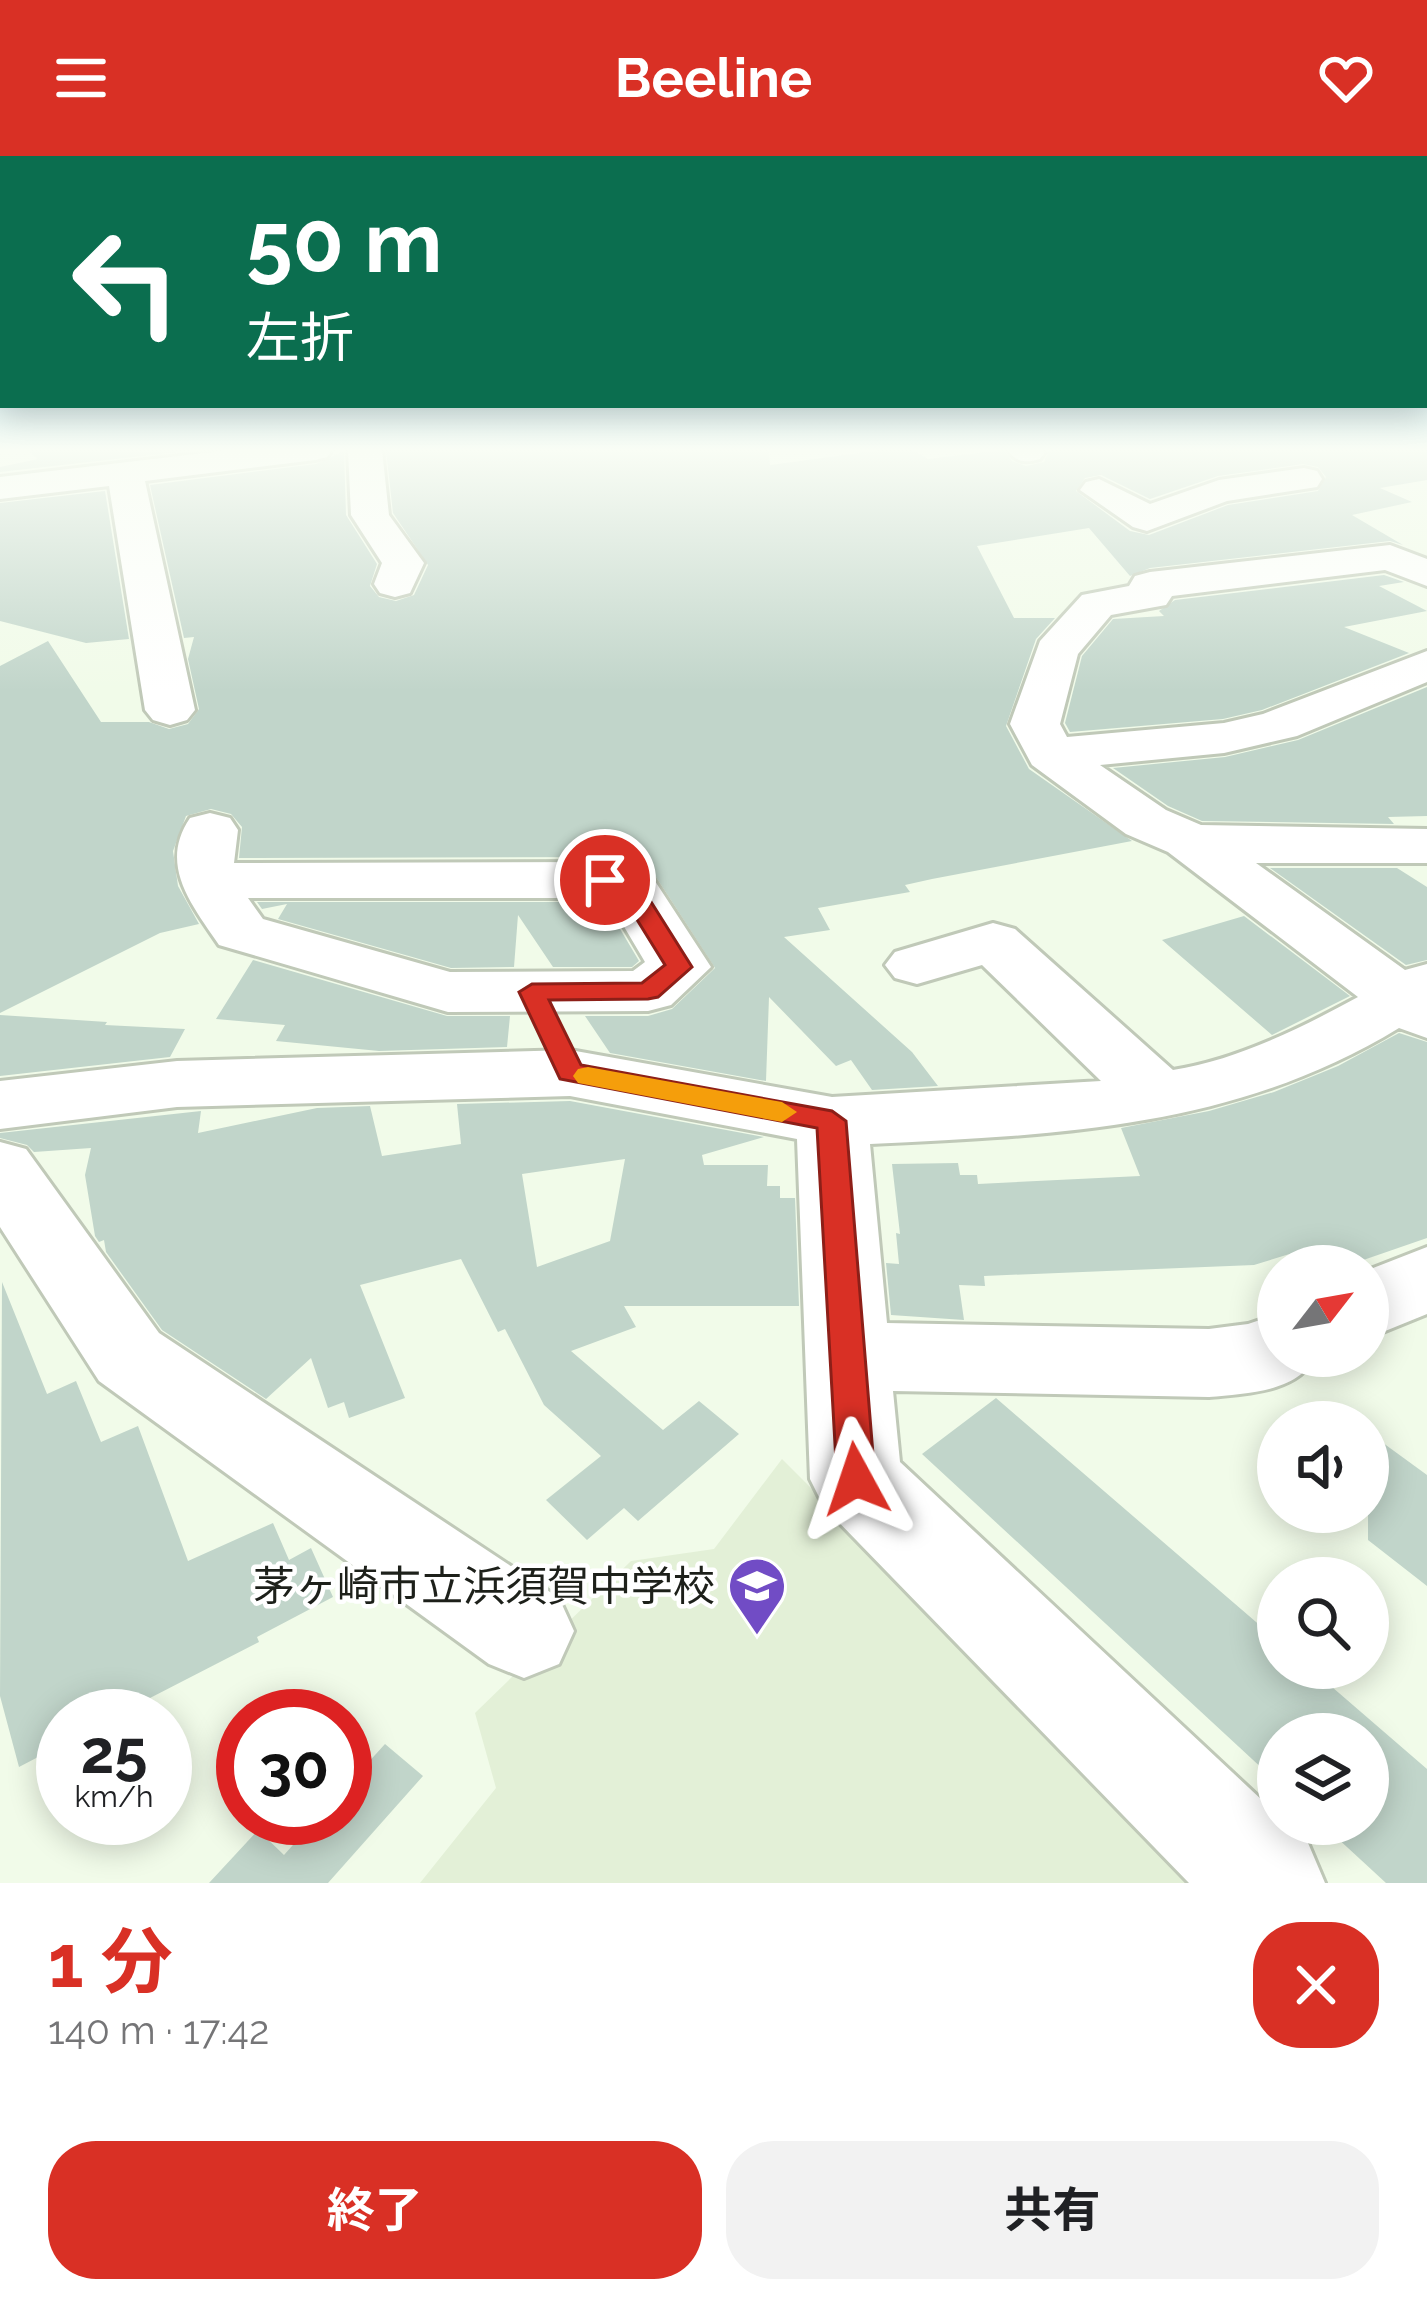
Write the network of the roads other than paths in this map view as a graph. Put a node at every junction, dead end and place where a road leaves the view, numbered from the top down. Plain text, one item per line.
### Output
1 (136, 531) edge
2 (381, 531) edge
3 (1427, 574) edge
4 (395, 584) dead end
5 (1427, 665) edge
6 (170, 710) dead end
7 (1050, 754) junction
8 (1188, 840) junction
9 (1427, 846) edge
10 (916, 965) dead end
11 (532, 992) junction
12 (1418, 1000) edge
13 (570, 1073) junction
14 (1158, 1096) junction
15 (0, 1105) edge
16 (832, 1121) junction
17 (0, 1168) edge
18 (1427, 1277) edge
19 (1389, 1296) edge
20 (845, 1356) junction
21 (1257, 1357) edge
22 (524, 1631) dead end
23 (1268, 1883) edge

1 - 6 street
2 - 4 street
3 - 7 street
5 - 7 street
7 - 8 street
8 - 9 street
8 - 12 street
10 - 14 street
11 - 11 street
11 - 13 street
12 - 14 street
13 - 15 street
13 - 16 street
14 - 16 street
16 - 20 street
17 - 22 street
18 - 19 street
20 - 21 street
20 - 23 street

